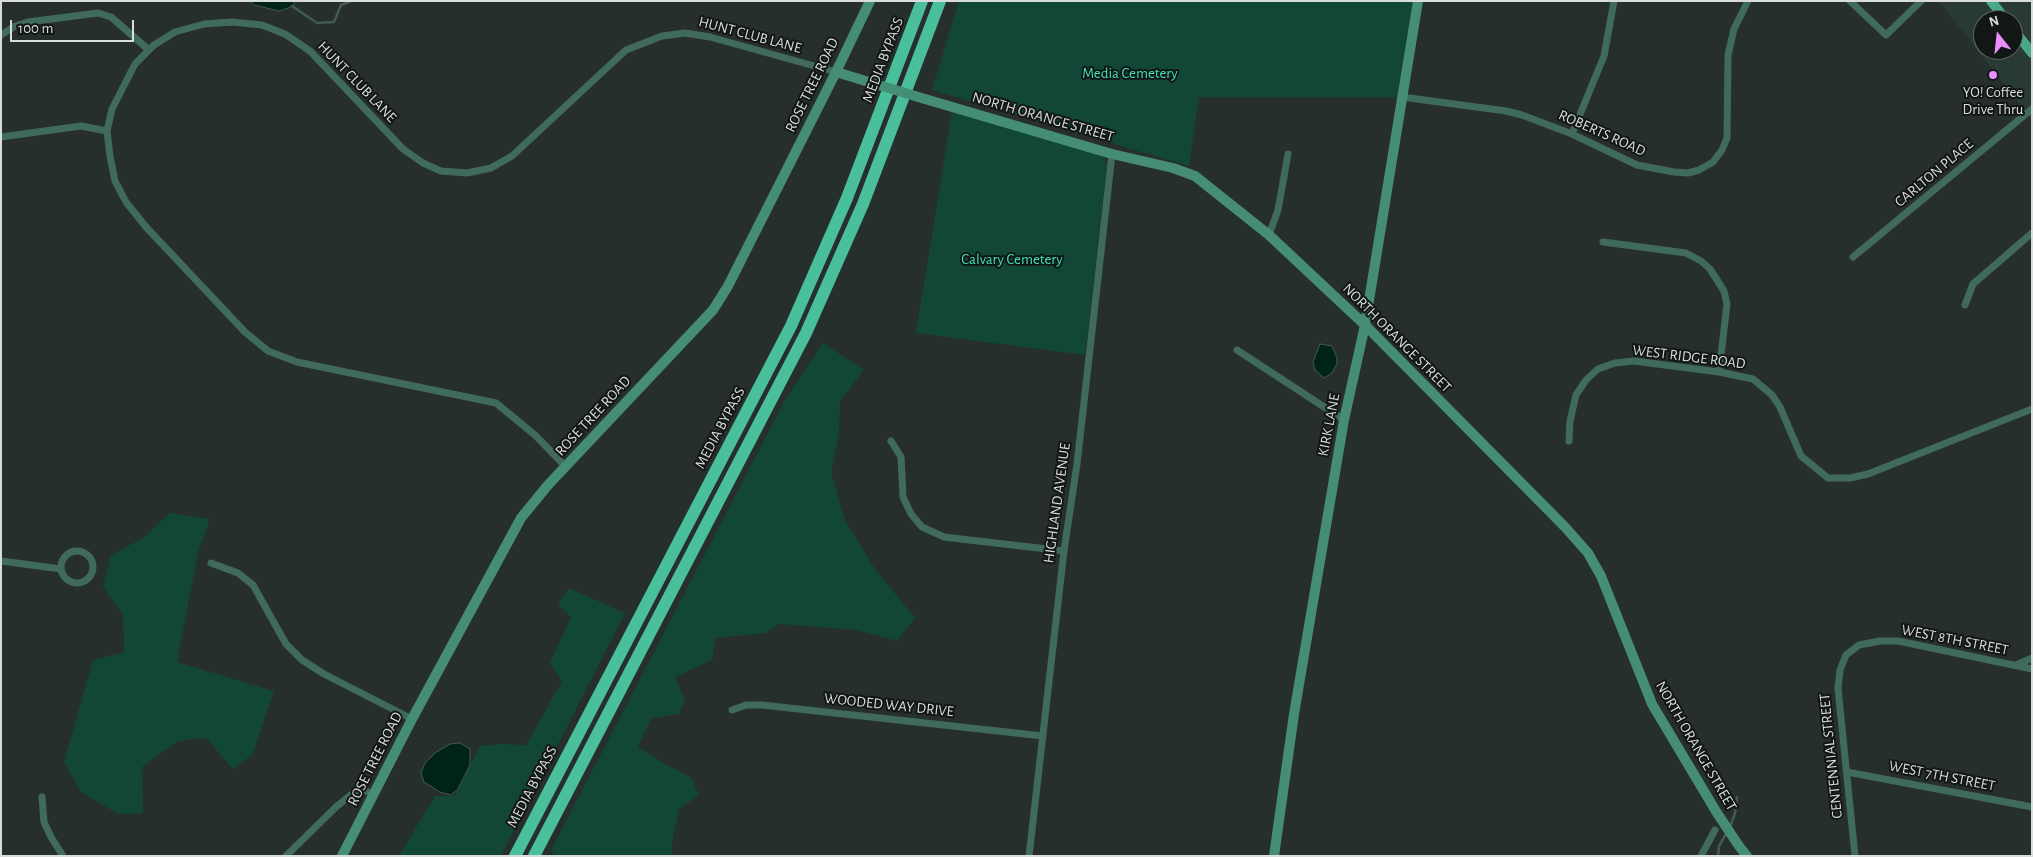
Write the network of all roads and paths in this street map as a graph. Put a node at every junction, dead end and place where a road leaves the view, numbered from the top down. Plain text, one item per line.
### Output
1 (870, 1) edge
2 (922, 1) edge
3 (940, 1) edge
4 (1418, 1) edge
5 (1614, 1) edge
6 (1748, 1) edge
7 (1850, 1) edge
8 (1921, 1) edge
9 (1, 35) edge
10 (2023, 42) edge
11 (149, 50) junction
12 (2032, 53) edge
13 (836, 72) junction
14 (1402, 97) junction
15 (2032, 109) edge
16 (107, 131) junction
17 (1572, 134) junction
18 (1, 138) edge
19 (1112, 154) junction
20 (1288, 154) dead end
21 (2032, 233) edge
22 (1269, 235) junction
23 (1603, 242) dead end
24 (1853, 258) dead end
25 (1965, 305) dead end
26 (1365, 325) junction
27 (1236, 350) dead end
28 (1719, 372) junction
29 (2032, 410) edge
30 (1344, 420) junction
31 (891, 441) dead end
32 (1568, 441) dead end
33 (566, 466) junction
34 (1064, 551) junction
35 (1, 560) edge
36 (211, 564) dead end
37 (61, 569) junction
38 (1846, 655) joint
39 (2032, 658) edge
40 (2015, 666) junction
41 (2032, 668) edge
42 (732, 710) dead end
43 (412, 719) junction
44 (1043, 736) junction
45 (1847, 772) junction
46 (374, 794) junction
47 (42, 798) dead end
48 (2032, 807) edge
49 (1715, 830) dead end
50 (63, 856) edge
51 (286, 856) edge
52 (342, 856) edge
53 (515, 856) edge
54 (534, 856) edge
55 (1029, 856) edge
56 (1274, 856) edge
57 (1701, 856) edge
58 (1748, 856) edge
59 (1855, 856) edge

1 - 13 street, ROSE TREE ROAD
2 - 53 highway, MEDIA BYPASS
3 - 54 highway
4 - 14 street, KIRK LANE
5 - 17 street
6 - 17 street, ROBERTS ROAD
7 - 8 street
9 - 11 street
10 - 12 main road
11 - 13 street, HUNT CLUB LANE
11 - 16 street, HUNT CLUB LANE
13 - 19 street, NORTH ORANGE STREET, bridge
13 - 33 street, ROSE TREE ROAD
14 - 17 street, ROBERTS ROAD
14 - 26 street, KIRK LANE
15 - 24 street, CARLTON PLACE
16 - 18 street
16 - 33 street, HUNT CLUB LANE
19 - 22 street, NORTH ORANGE STREET
19 - 34 street, HIGHLAND AVENUE
20 - 22 street
21 - 25 street
22 - 26 street, NORTH ORANGE STREET
23 - 28 street
26 - 30 street, KIRK LANE
26 - 58 street, NORTH ORANGE STREET
27 - 30 street
28 - 29 street, WEST RIDGE ROAD
28 - 32 street, WEST RIDGE ROAD
30 - 56 street, KIRK LANE
31 - 34 street
33 - 43 street, ROSE TREE ROAD
34 - 44 street, HIGHLAND AVENUE
35 - 37 street
36 - 43 street
37 - 37 street
38 - 40 street, WEST 8TH STREET
38 - 45 street, CENTENNIAL STREET
39 - 40 street
40 - 41 street, WEST 8TH STREET
42 - 44 street, WOODED WAY DRIVE
43 - 46 street, ROSE TREE ROAD
44 - 55 street, HIGHLAND AVENUE
45 - 48 street, WEST 7TH STREET
45 - 59 street, CENTENNIAL STREET
46 - 51 street
46 - 52 street, ROSE TREE ROAD
47 - 50 street
49 - 57 street

